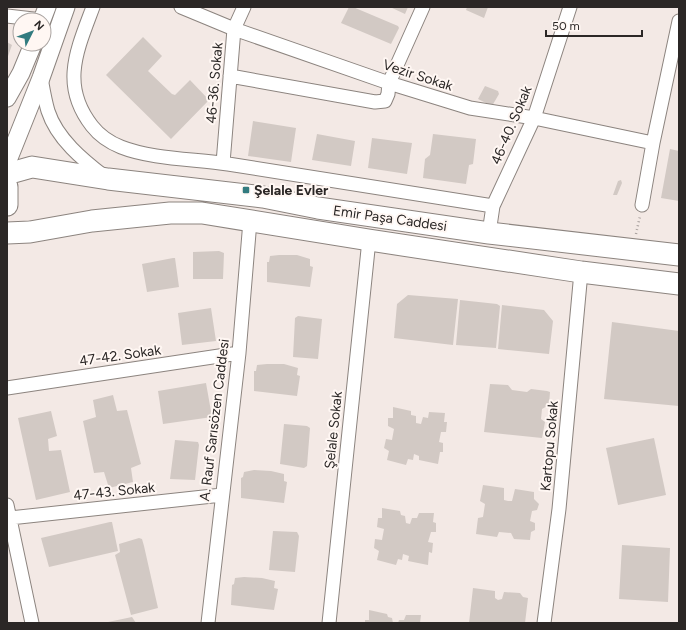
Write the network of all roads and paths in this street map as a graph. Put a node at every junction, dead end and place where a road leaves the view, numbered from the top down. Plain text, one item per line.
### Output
1 (66, 7) edge
2 (93, 7) edge
3 (181, 7) edge
4 (244, 7) edge
5 (423, 7) edge
6 (570, 7) edge
7 (679, 21) edge
8 (234, 29) junction
9 (29, 52) edge
10 (675, 58) edge
11 (21, 73) junction
12 (230, 76) junction
13 (41, 78) junction
14 (389, 83) junction
15 (7, 86) edge
16 (7, 98) edge
17 (534, 118) junction
18 (653, 143) junction
19 (7, 163) edge
20 (223, 163) junction
21 (7, 174) edge
22 (108, 179) junction
23 (7, 187) edge
24 (7, 205) edge
25 (642, 205) joint
26 (494, 206) junction
27 (250, 222) junction
28 (489, 232) junction
29 (7, 233) edge
30 (636, 236) dead end
31 (369, 240) junction
32 (679, 255) edge
33 (581, 272) junction
34 (679, 284) edge
35 (239, 353) junction
36 (7, 388) edge
37 (222, 496) junction
38 (8, 510) edge
39 (32, 623) edge
40 (208, 623) edge
41 (329, 623) edge
42 (544, 623) edge

1 - 13 street
2 - 20 street
3 - 8 street, Vezir Sokak
4 - 8 street, 46-36. Sokak
5 - 14 street
6 - 17 street, 46-40. Sokak
7 - 10 street
8 - 12 street, 46-36. Sokak
8 - 14 street, Vezir Sokak
9 - 11 street
10 - 18 street
11 - 15 street
11 - 16 street
12 - 14 street
12 - 20 street, 46-36. Sokak
13 - 19 street
13 - 22 street
14 - 17 street, Vezir Sokak
17 - 18 street, Vezir Sokak
17 - 26 street, 46-40. Sokak
18 - 25 street
20 - 26 street
21 - 22 main road, Emir Paşa Caddesi
22 - 28 main road, Emir Paşa Caddesi
23 - 24 main road
25 - 30 path
26 - 28 street, 46-40. Sokak
27 - 29 main road, Emir Paşa Caddesi
27 - 31 main road, Emir Paşa Caddesi
27 - 35 street, A. Rauf Sarısözen Caddesi
28 - 32 main road, Emir Paşa Caddesi
31 - 33 main road, Emir Paşa Caddesi
31 - 41 street, Şelale Sokak
33 - 34 main road, Emir Paşa Caddesi
33 - 42 street, Kartopu Sokak
35 - 36 street, 47-42. Sokak
35 - 37 street, A. Rauf Sarısözen Caddesi
37 - 38 street, 47-43. Sokak
37 - 40 street, A. Rauf Sarısözen Caddesi
38 - 39 street

